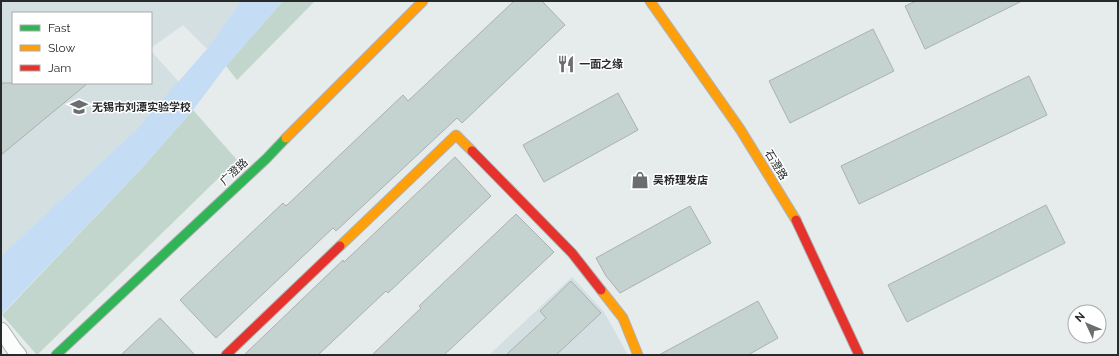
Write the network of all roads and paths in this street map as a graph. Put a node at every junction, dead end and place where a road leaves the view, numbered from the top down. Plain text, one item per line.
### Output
1 (423, 1) edge
2 (650, 1) edge
3 (1, 330) edge
4 (16, 352) edge
5 (56, 355) edge
6 (226, 355) edge
7 (638, 355) edge
8 (859, 355) edge

1 - 5 street, 广澄路
2 - 8 street, 石澄路
3 - 4 street
6 - 7 street

